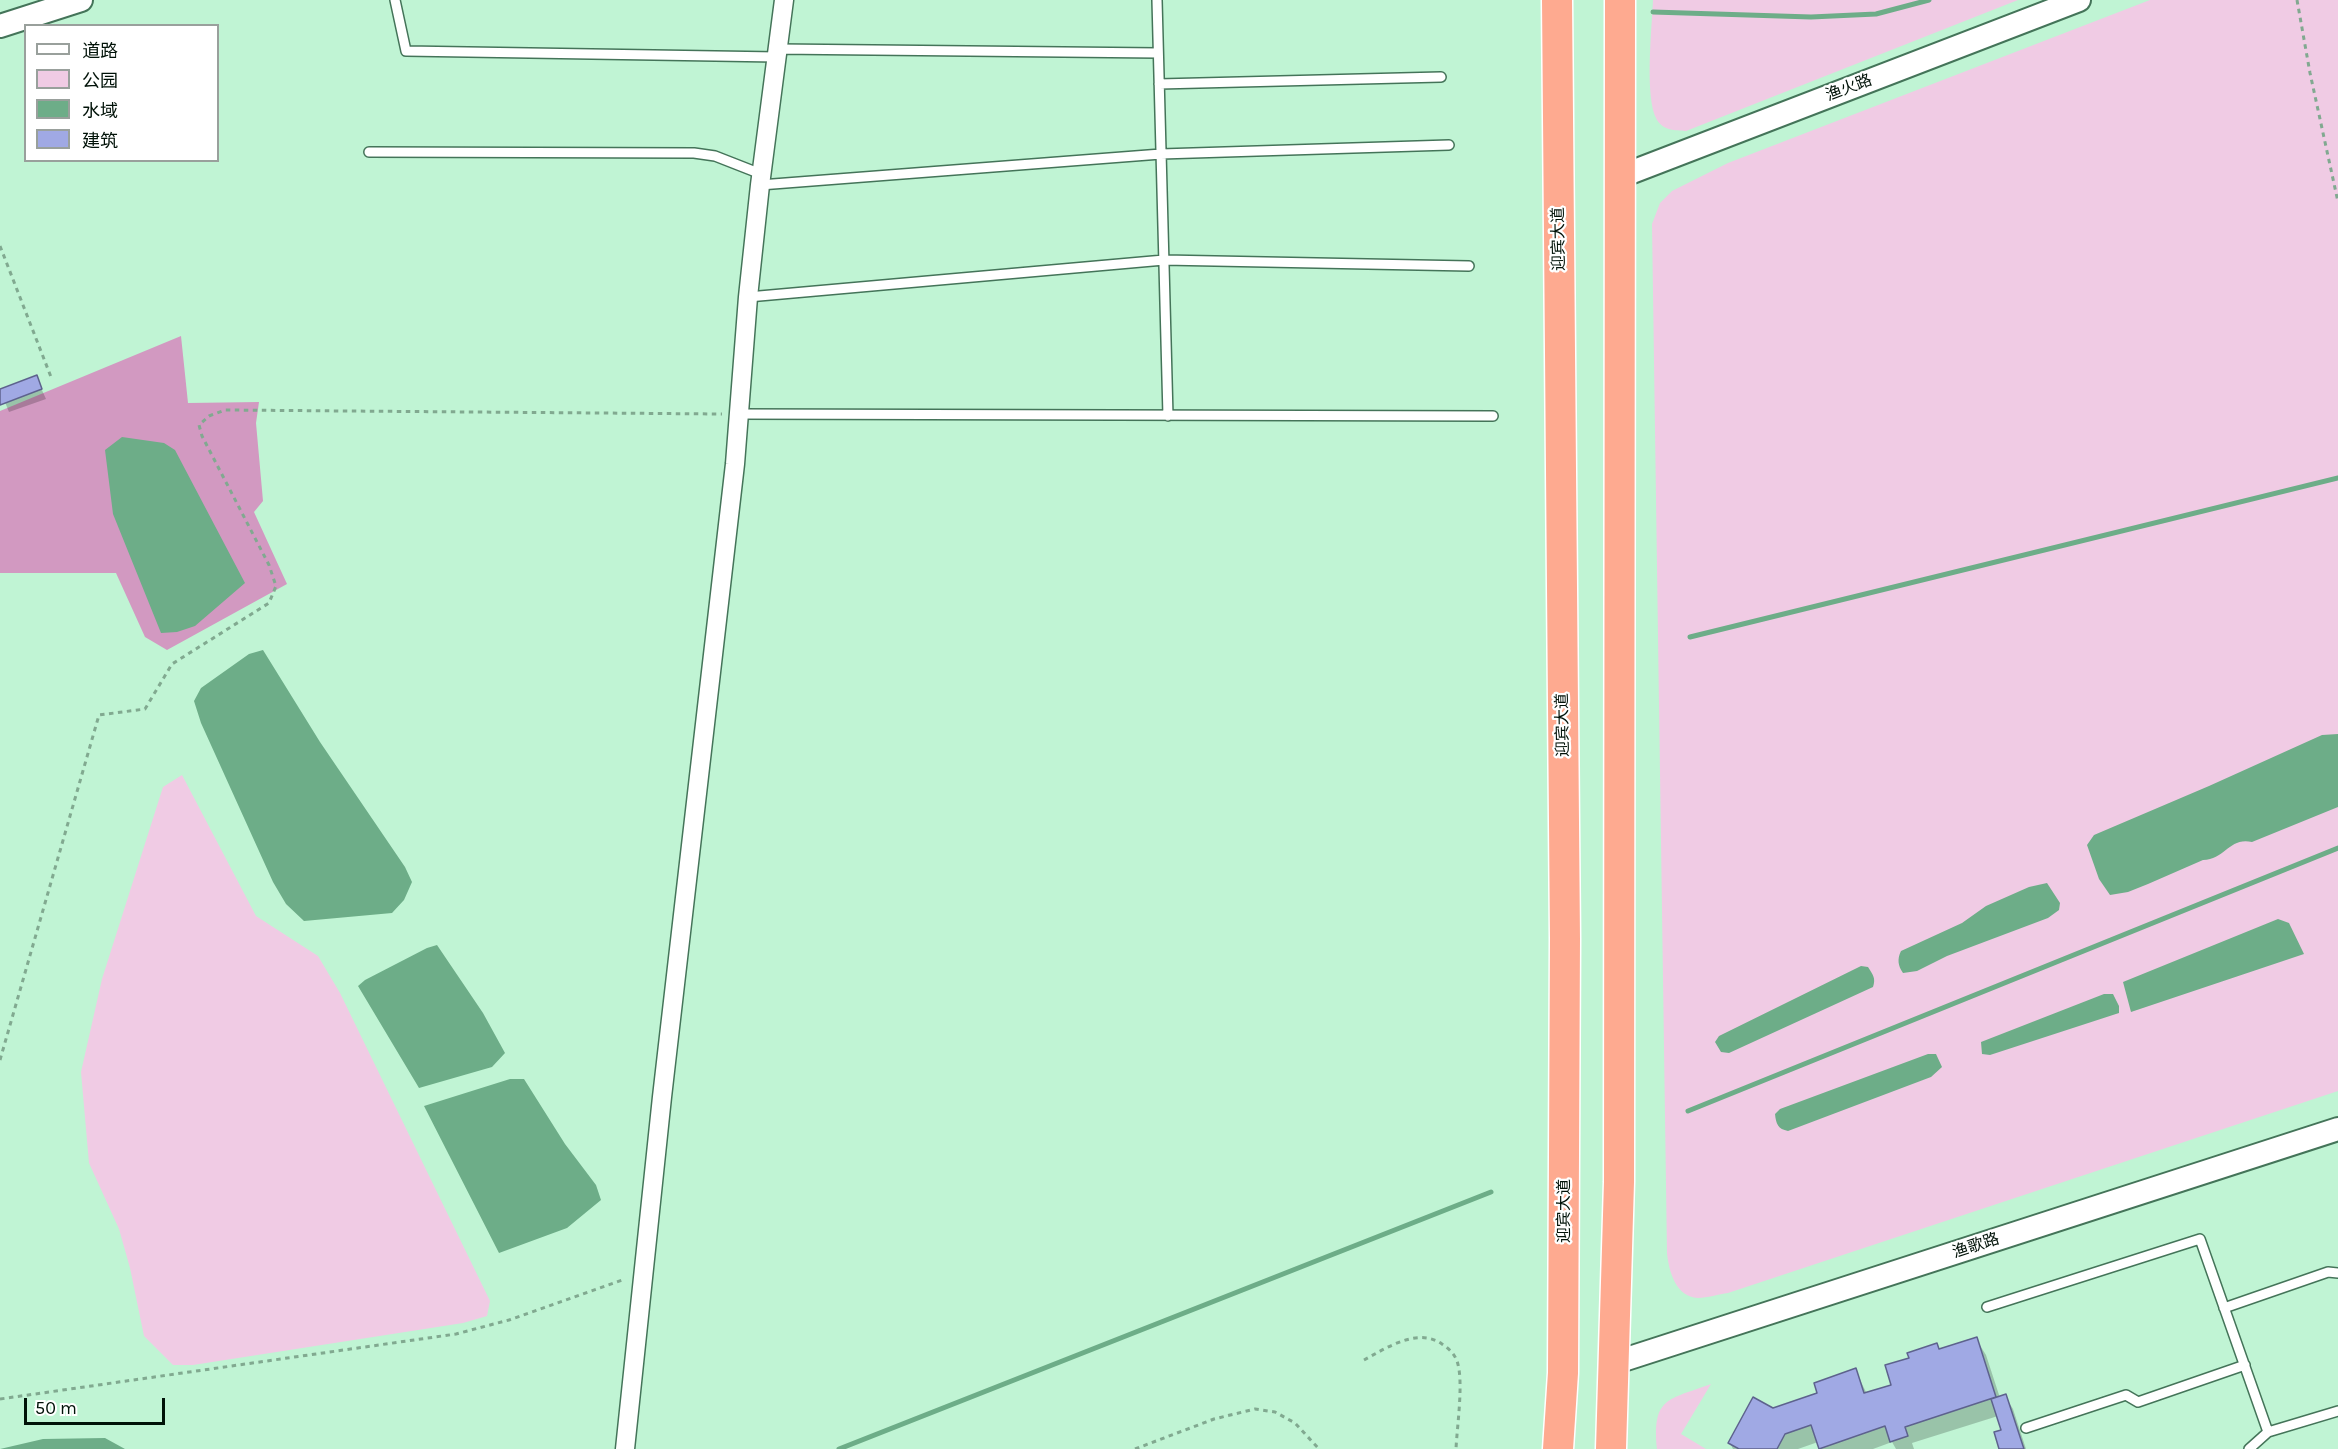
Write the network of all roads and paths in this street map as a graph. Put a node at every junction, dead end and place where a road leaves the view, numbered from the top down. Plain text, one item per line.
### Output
1 (81, 0) edge
2 (395, 0) edge
3 (784, 0) edge
4 (1157, 0) edge
5 (1557, 0) edge
6 (1620, 0) edge
7 (2079, 0) edge
8 (2297, 0) edge
9 (0, 26) edge
10 (777, 53) junction
11 (1158, 53) junction
12 (1441, 77) dead end
13 (1159, 84) junction
14 (1449, 146) dead end
15 (369, 152) dead end
16 (1161, 154) junction
17 (1620, 177) junction
18 (760, 179) junction
19 (2337, 189) edge
20 (2338, 202) edge
21 (0, 246) edge
22 (1164, 260) junction
23 (1469, 266) dead end
24 (748, 297) junction
25 (51, 377) dead end
26 (739, 414) junction
27 (1168, 416) junction
28 (1493, 416) dead end
29 (0, 1060) edge
30 (2338, 1129) edge
31 (644, 1272) junction
32 (2338, 1273) edge
33 (1987, 1307) dead end
34 (2224, 1308) junction
35 (1364, 1359) dead end
36 (1614, 1363) junction
37 (2245, 1365) junction
38 (0, 1399) edge
39 (2338, 1411) edge
40 (2026, 1428) dead end
41 (2268, 1432) junction
42 (626, 1449) edge
43 (1135, 1449) edge
44 (1320, 1449) edge
45 (1456, 1449) edge
46 (1558, 1449) edge
47 (1611, 1449) edge
48 (2249, 1449) edge

1 - 9 street
2 - 10 lane
3 - 10 street
4 - 11 lane
5 - 46 highway, 迎宾大道
6 - 17 highway
7 - 17 street, 渔火路
8 - 19 path
10 - 11 lane
10 - 18 street
11 - 13 lane
12 - 13 lane
13 - 16 lane
14 - 16 lane
15 - 18 lane
16 - 18 lane
16 - 22 lane
17 - 36 highway
18 - 24 street
19 - 20 path
21 - 25 path
22 - 23 lane
22 - 24 lane
22 - 27 lane
24 - 26 street
26 - 27 lane
26 - 29 path
26 - 31 street
27 - 28 lane
30 - 36 street, 渔歌路
31 - 38 path
31 - 42 street
32 - 34 lane
33 - 34 lane
34 - 37 lane
35 - 45 path
36 - 47 highway
37 - 40 lane
37 - 41 lane
39 - 41 lane
41 - 48 lane
43 - 44 path

